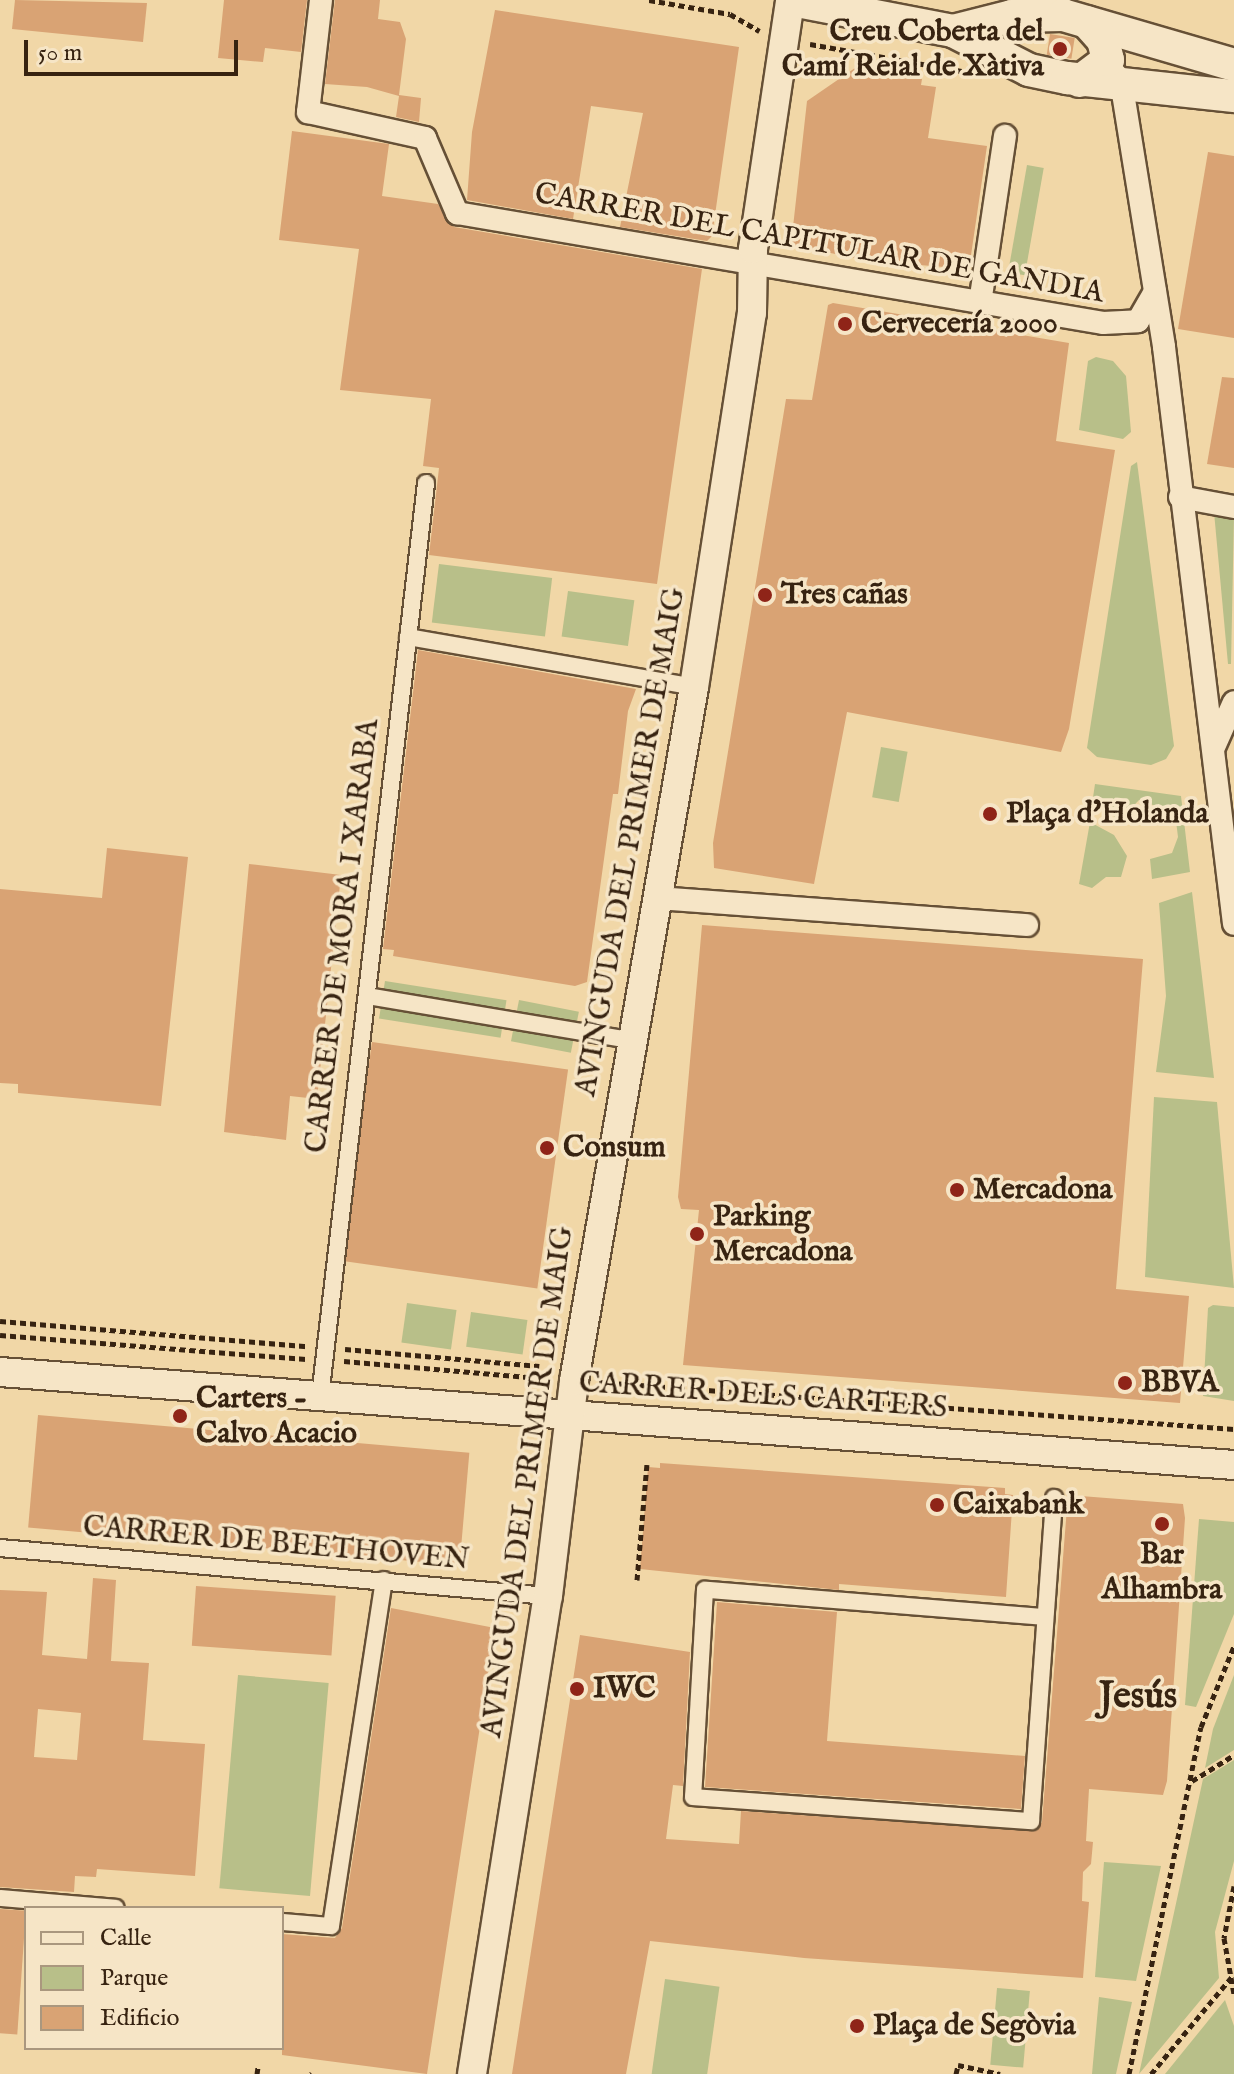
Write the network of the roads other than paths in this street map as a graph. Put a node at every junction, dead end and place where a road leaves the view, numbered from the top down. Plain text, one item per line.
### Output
1 (321, 0) edge
2 (791, 0) edge
3 (1036, 14) junction
4 (1087, 22) junction
5 (953, 31) junction
6 (1234, 65) edge
7 (1029, 70) junction
8 (1115, 74) junction
9 (1234, 96) edge
10 (1005, 136) dead end
11 (753, 264) junction
12 (1155, 292) junction
13 (980, 303) junction
14 (426, 483) dead end
15 (1180, 497) junction
16 (1234, 507) edge
17 (408, 637) junction
18 (694, 687) junction
19 (1234, 702) edge
20 (1221, 753) edge
21 (658, 898) junction
22 (1234, 924) edge
23 (1027, 925) dead end
24 (367, 996) junction
25 (631, 1040) junction
26 (0, 1372) edge
27 (320, 1397) junction
28 (573, 1416) junction
29 (1234, 1465) edge
30 (1054, 1498) dead end
31 (0, 1548) edge
32 (384, 1580) junction
33 (548, 1596) junction
34 (1044, 1617) junction
35 (0, 1898) edge
36 (93, 1906) edge
37 (284, 1922) edge
38 (472, 2074) edge

1 - 11 street, CARRER DEL CAPITULAR DE GANDIA
2 - 5 main road
2 - 11 street, AVINGUDA DEL PRIMER DE MAIG
3 - 4 main road
3 - 5 main road
3 - 7 main road
4 - 6 main road
4 - 8 main road
5 - 7 main road
7 - 8 main road
8 - 9 main road
8 - 12 street
10 - 13 street
11 - 13 street, CARRER DEL CAPITULAR DE GANDIA
11 - 18 street, AVINGUDA DEL PRIMER DE MAIG
12 - 13 street, CARRER DEL CAPITULAR DE GANDIA
12 - 15 street
14 - 17 street, CARRER DE MORA I XARABA
15 - 16 street
15 - 20 street
17 - 18 street
17 - 24 street, CARRER DE MORA I XARABA
18 - 21 street, AVINGUDA DEL PRIMER DE MAIG
19 - 20 street
20 - 22 street
21 - 23 street
21 - 25 street, AVINGUDA DEL PRIMER DE MAIG
24 - 25 street
24 - 27 street, CARRER DE MORA I XARABA
25 - 28 street, AVINGUDA DEL PRIMER DE MAIG
26 - 27 street, CARRER DELS CARTERS
27 - 28 street, CARRER DELS CARTERS
28 - 29 street, CARRER DELS CARTERS
28 - 33 street, AVINGUDA DEL PRIMER DE MAIG
30 - 34 street
31 - 32 street, CARRER DE BEETHOVEN
32 - 33 street, CARRER DE BEETHOVEN
32 - 37 street
33 - 38 street, AVINGUDA DEL PRIMER DE MAIG
34 - 34 street
35 - 36 street

